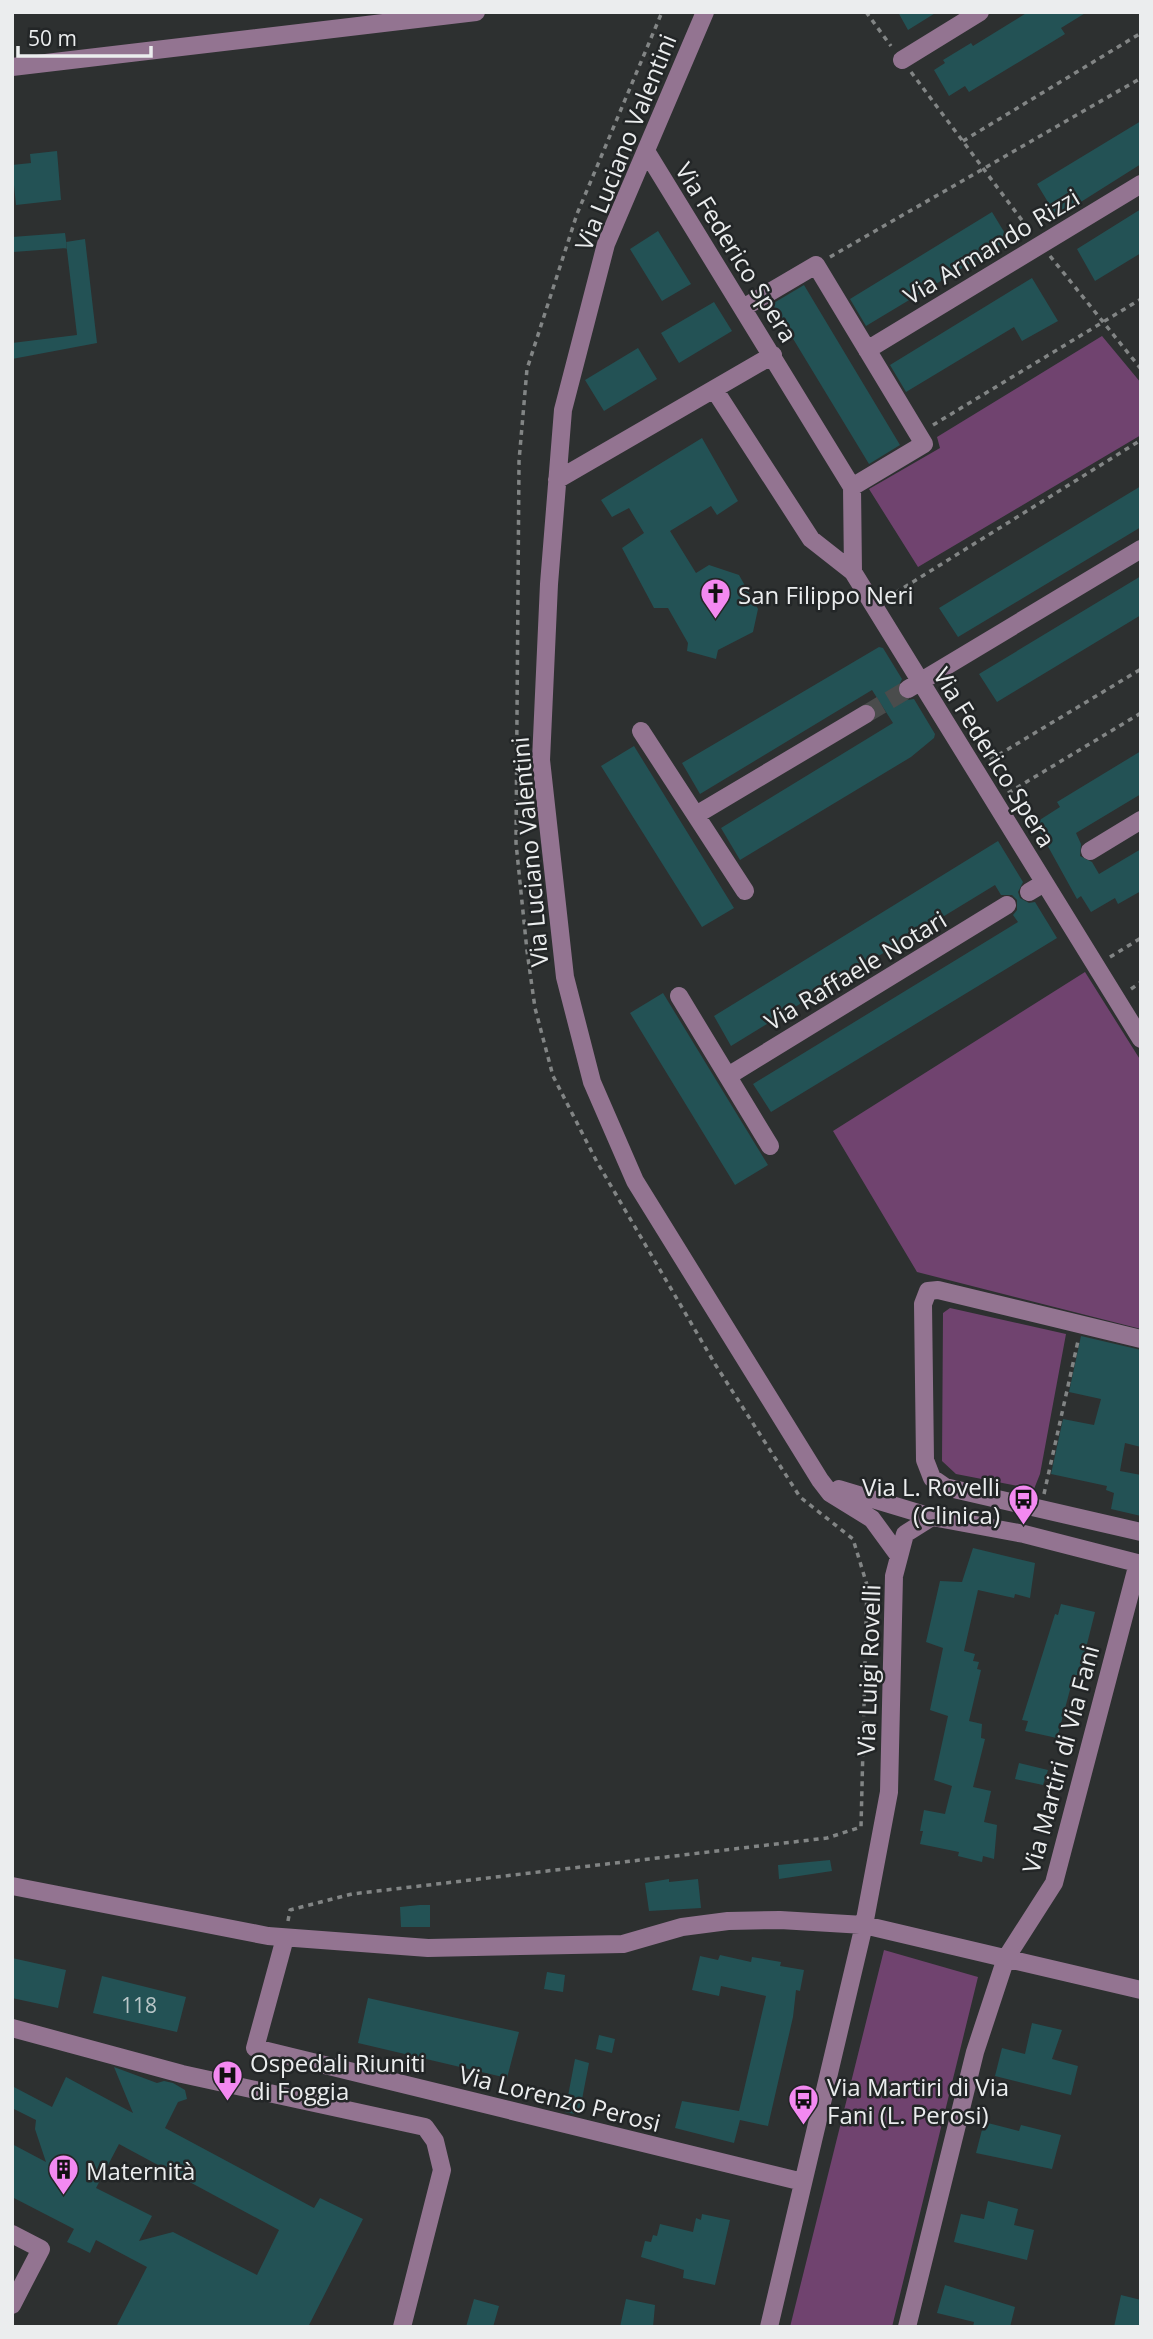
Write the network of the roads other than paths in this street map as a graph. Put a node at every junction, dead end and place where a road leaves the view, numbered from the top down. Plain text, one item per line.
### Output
1 (476, 12) edge
2 (705, 12) edge
3 (980, 12) edge
4 (902, 60) road end
5 (12, 67) edge
6 (646, 151) junction
7 (1141, 184) edge
8 (743, 308) junction
9 (867, 350) junction
10 (773, 355) junction
11 (714, 389) junction
12 (557, 480) junction
13 (852, 487) junction
14 (1141, 549) edge
15 (853, 572) junction
16 (914, 685) junction
17 (866, 714) tunnel mouth
18 (641, 731) dead end
19 (696, 815) junction
20 (1141, 820) edge
21 (1090, 851) dead end
22 (745, 891) dead end
23 (1007, 905) dead end
24 (679, 996) dead end
25 (1141, 1039) edge
26 (728, 1076) junction
27 (770, 1146) dead end
28 (1141, 1339) edge
29 (820, 1480) junction
30 (932, 1517) junction
31 (1141, 1532) edge
32 (900, 1556) junction
33 (1139, 1564) edge
34 (12, 1886) edge
35 (864, 1925) junction
36 (285, 1938) junction
37 (1006, 1958) junction
38 (1141, 1990) edge
39 (12, 2028) edge
40 (803, 2182) junction
41 (12, 2234) edge
42 (12, 2305) edge
43 (402, 2327) edge
44 (769, 2327) edge
45 (907, 2327) edge

1 - 5 street
2 - 6 street, Via Luciano Valentini
3 - 4 street
6 - 8 street, Via Federico Spera
6 - 12 street, Via Luciano Valentini
7 - 9 street, Via Armando Rizzi
8 - 9 street
8 - 10 street, Via Federico Spera
9 - 13 street
10 - 11 street
10 - 13 street, Via Federico Spera
11 - 12 street
11 - 15 street
12 - 29 street, Via Luciano Valentini
13 - 15 street
14 - 16 street
15 - 16 street, Via Federico Spera
16 - 25 street, Via Federico Spera
17 - 19 street
18 - 19 street
19 - 22 street
20 - 21 street
23 - 26 street, Via Raffaele Notari
24 - 26 street
26 - 27 street
28 - 31 street
29 - 30 street
29 - 32 street, Via Luciano Valentini
30 - 32 street, Via Luigi Rovelli
30 - 33 street
32 - 35 street, Via Luigi Rovelli
33 - 37 street, Via Martiri di Via Fani
34 - 36 street
35 - 36 street
35 - 37 street
35 - 40 street
36 - 40 street, Via Lorenzo Perosi
37 - 38 street
37 - 45 street, Via Martiri di Via Fani
39 - 43 street
40 - 44 street
41 - 42 street

